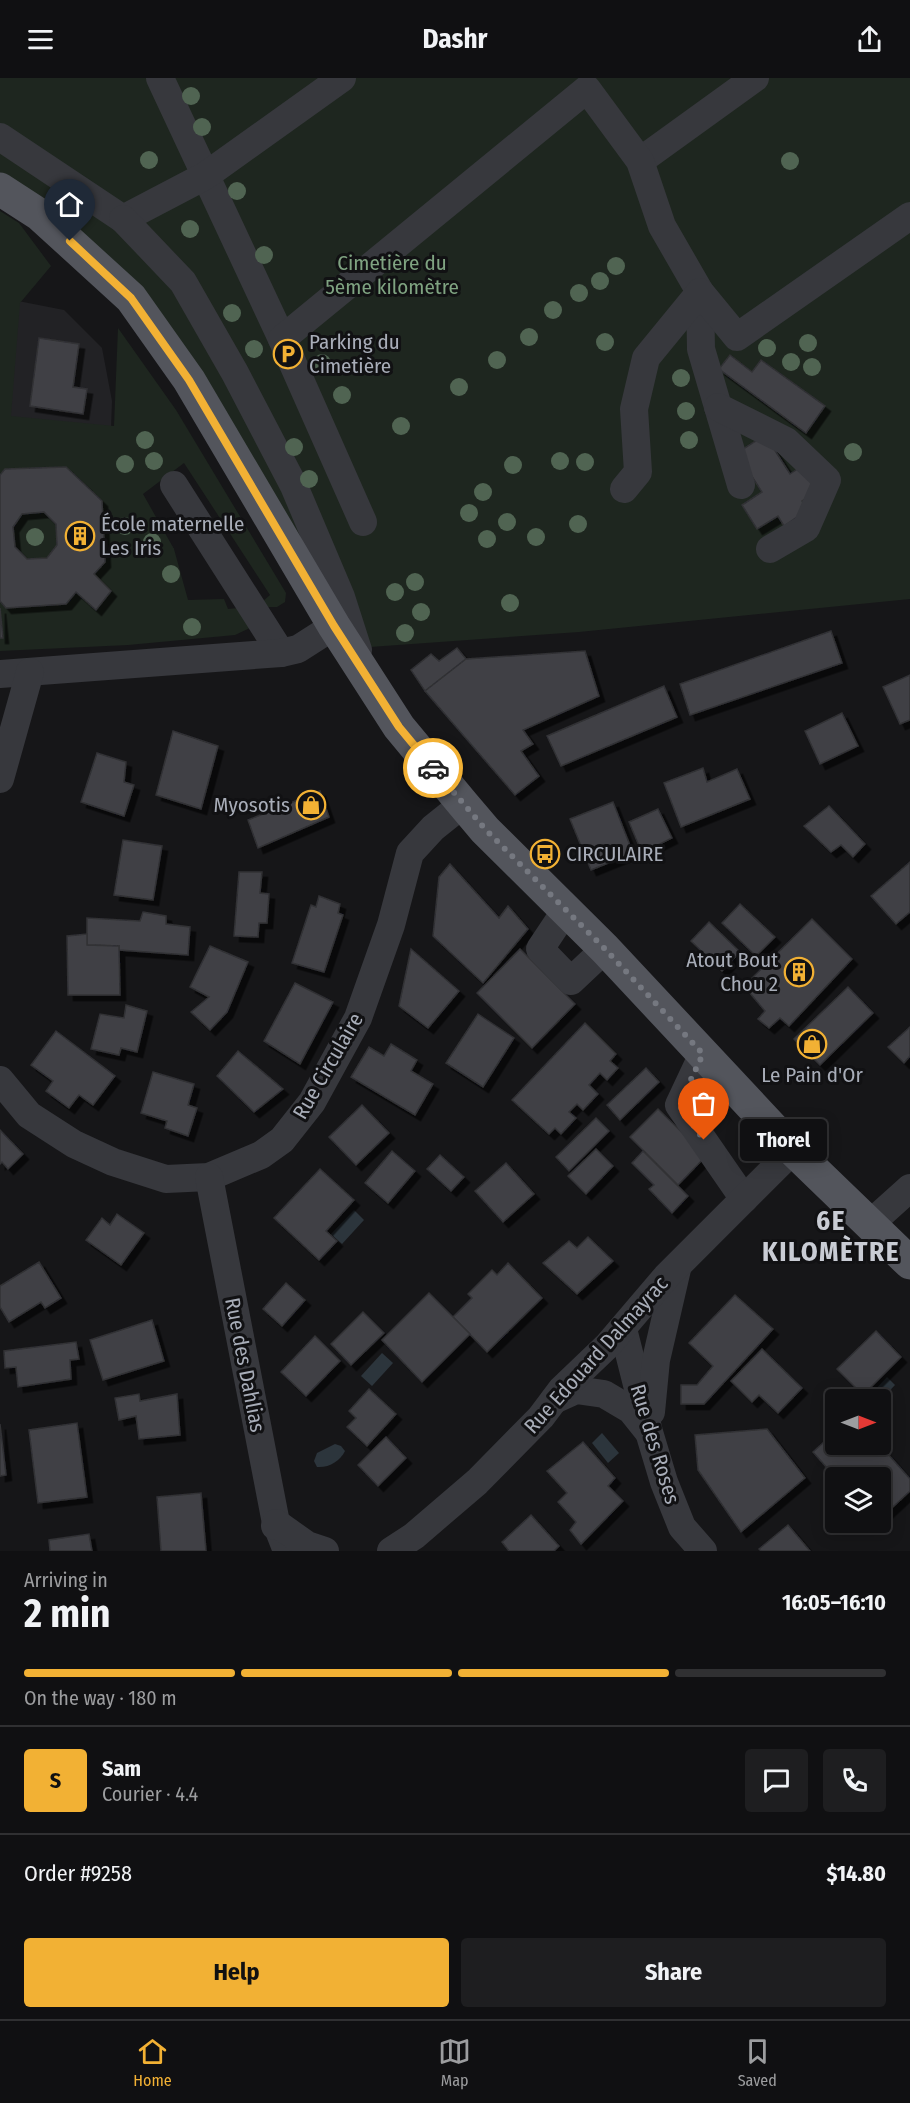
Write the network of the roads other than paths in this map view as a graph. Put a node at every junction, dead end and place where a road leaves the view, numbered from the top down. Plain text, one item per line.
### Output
1 (160, 78) edge
2 (342, 78) edge
3 (755, 78) edge
4 (582, 84) edge
5 (0, 137) edge
6 (640, 161) junction
7 (206, 176) junction
8 (0, 189) edge
9 (910, 216) edge
10 (123, 219) junction
11 (700, 292) junction
12 (282, 339) junction
13 (718, 407) junction
14 (174, 485) dead end
15 (741, 486) dead end
16 (624, 489) dead end
17 (363, 522) dead end
18 (770, 549) dead end
19 (334, 626) junction
20 (281, 653) junction
21 (363, 670) junction
22 (30, 672) junction
23 (0, 674) edge
24 (0, 779) edge
25 (463, 804) junction
26 (566, 910) junction
27 (605, 949) junction
28 (703, 1054) junction
29 (0, 1080) edge
30 (793, 1149) junction
31 (209, 1178) junction
32 (910, 1188) edge
33 (744, 1199) junction
34 (871, 1223) junction
35 (910, 1263) edge
36 (678, 1265) junction
37 (622, 1329) junction
38 (554, 1400) junction
39 (649, 1432) junction
40 (276, 1523) junction
41 (271, 1551) edge
42 (287, 1551) edge
43 (325, 1551) edge
44 (392, 1551) edge
45 (703, 1551) edge

1 - 7 street
2 - 7 street
3 - 6 street
4 - 6 street
4 - 12 street
5 - 10 street
6 - 11 street
7 - 10 street
7 - 12 street
8 - 19 main road
9 - 11 street
10 - 21 street
11 - 13 street
11 - 16 street
12 - 17 street
13 - 15 street
13 - 18 street
14 - 20 street
19 - 20 street
19 - 21 main road
20 - 22 street
21 - 25 main road
22 - 23 street
22 - 24 street
25 - 26 main road
25 - 31 street, Rue Circulaire
26 - 27 main road
26 - 27 street
27 - 28 main road
28 - 30 main road
28 - 33 street
29 - 31 street, Rue Circulaire
30 - 33 street, Rue Edouard Dalmayrac
30 - 34 main road
31 - 40 street, Rue des Dahlias
32 - 34 street
33 - 36 street, Rue Edouard Dalmayrac
34 - 35 main road
36 - 37 street, Rue Edouard Dalmayrac
36 - 39 street
37 - 38 street, Rue Edouard Dalmayrac
37 - 39 street, Rue des Roses
38 - 39 street
38 - 44 street, Rue Edouard Dalmayrac
39 - 45 street, Rue des Roses
40 - 41 street
40 - 42 street, Rue des Dahlias
40 - 43 street

